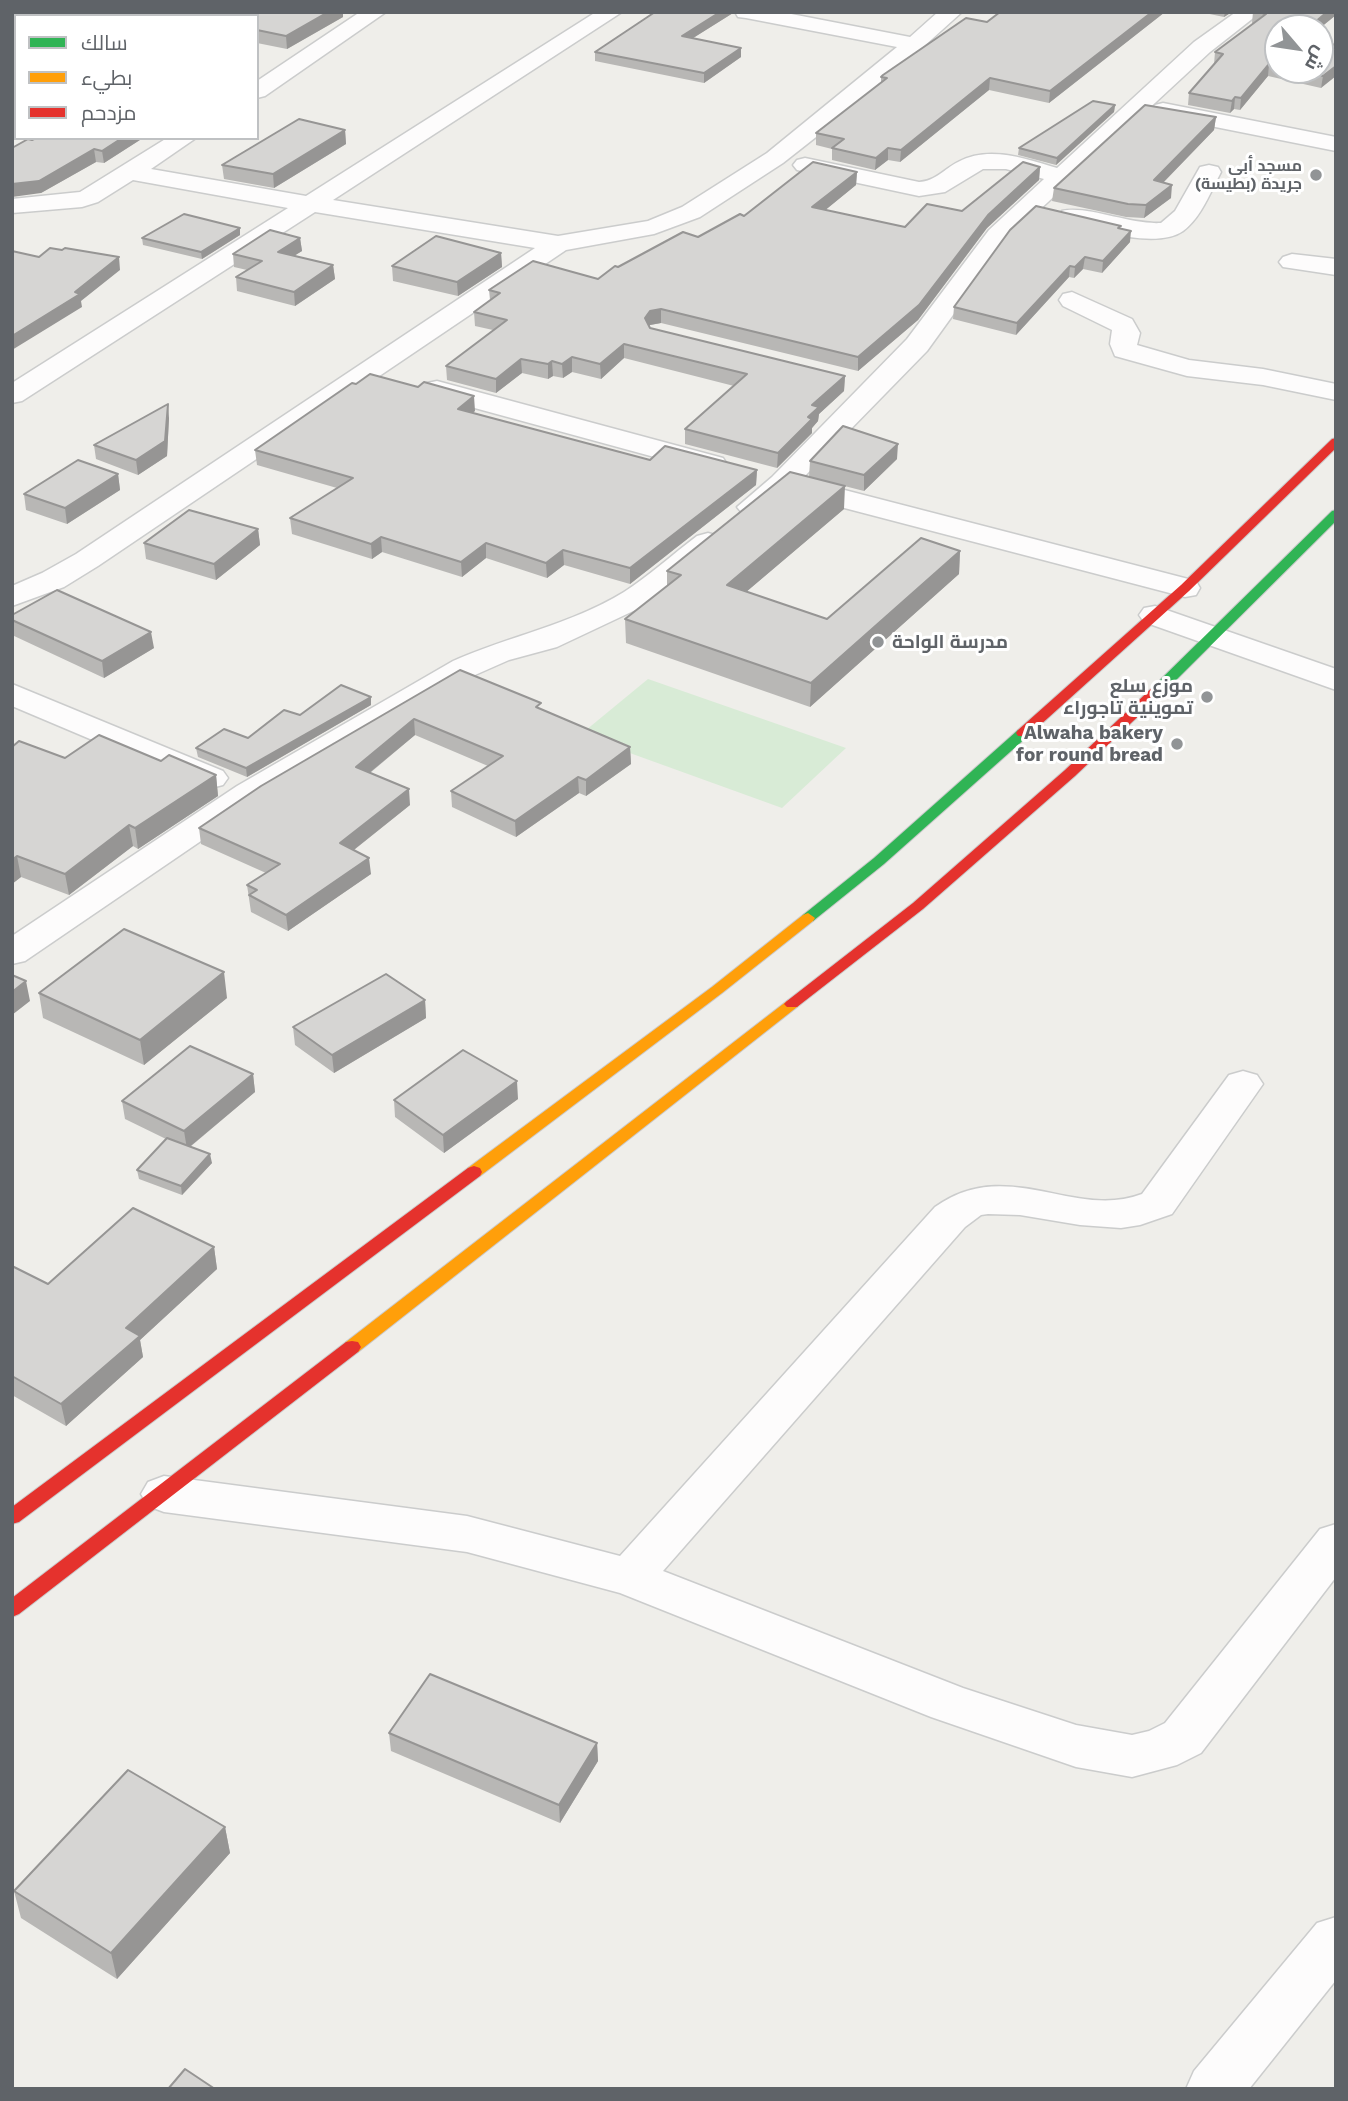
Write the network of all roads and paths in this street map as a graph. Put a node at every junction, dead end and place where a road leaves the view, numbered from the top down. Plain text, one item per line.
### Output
1 (376, 12) edge
2 (611, 12) edge
3 (746, 12) edge
4 (951, 12) edge
5 (1250, 12) edge
6 (914, 44) junction
7 (259, 90) edge
8 (1139, 105) junction
9 (181, 140) edge
10 (1336, 144) edge
11 (775, 159) junction
12 (130, 172) junction
13 (1209, 172) dead end
14 (1063, 177) junction
15 (313, 204) junction
16 (12, 206) edge
17 (1030, 207) junction
18 (558, 244) junction
19 (1292, 262) dead end
20 (1336, 267) edge
21 (1072, 300) dead end
22 (437, 389) edge
23 (1336, 392) edge
24 (12, 395) edge
25 (1336, 441) edge
26 (760, 477) junction
27 (1336, 514) edge
28 (1185, 588) junction
29 (12, 597) edge
30 (1155, 615) junction
31 (1213, 637) junction
32 (1336, 680) edge
33 (12, 694) edge
34 (249, 793) junction
35 (12, 953) edge
36 (1243, 1084) dead end
37 (164, 1494) junction
38 (12, 1517) edge
39 (1336, 1542) edge
40 (629, 1577) junction
41 (12, 1609) edge
42 (1336, 1940) edge
43 (1214, 2089) edge

1 - 7 street
2 - 15 street
3 - 6 street
4 - 6 street
5 - 8 street
6 - 11 street
8 - 10 street
8 - 14 street
9 - 12 street
11 - 14 street
11 - 18 street
12 - 15 street
12 - 16 street
13 - 17 street
14 - 17 street
15 - 18 street
15 - 24 street
17 - 26 street
18 - 29 street
19 - 20 street
21 - 23 street
22 - 26 street
25 - 28 main road
26 - 28 street
26 - 34 street
27 - 31 main road
28 - 30 main road
30 - 31 street
30 - 38 main road
31 - 32 street
31 - 37 main road
33 - 34 street
34 - 35 street
36 - 40 street
37 - 40 street
37 - 41 main road
39 - 40 street
42 - 43 street

